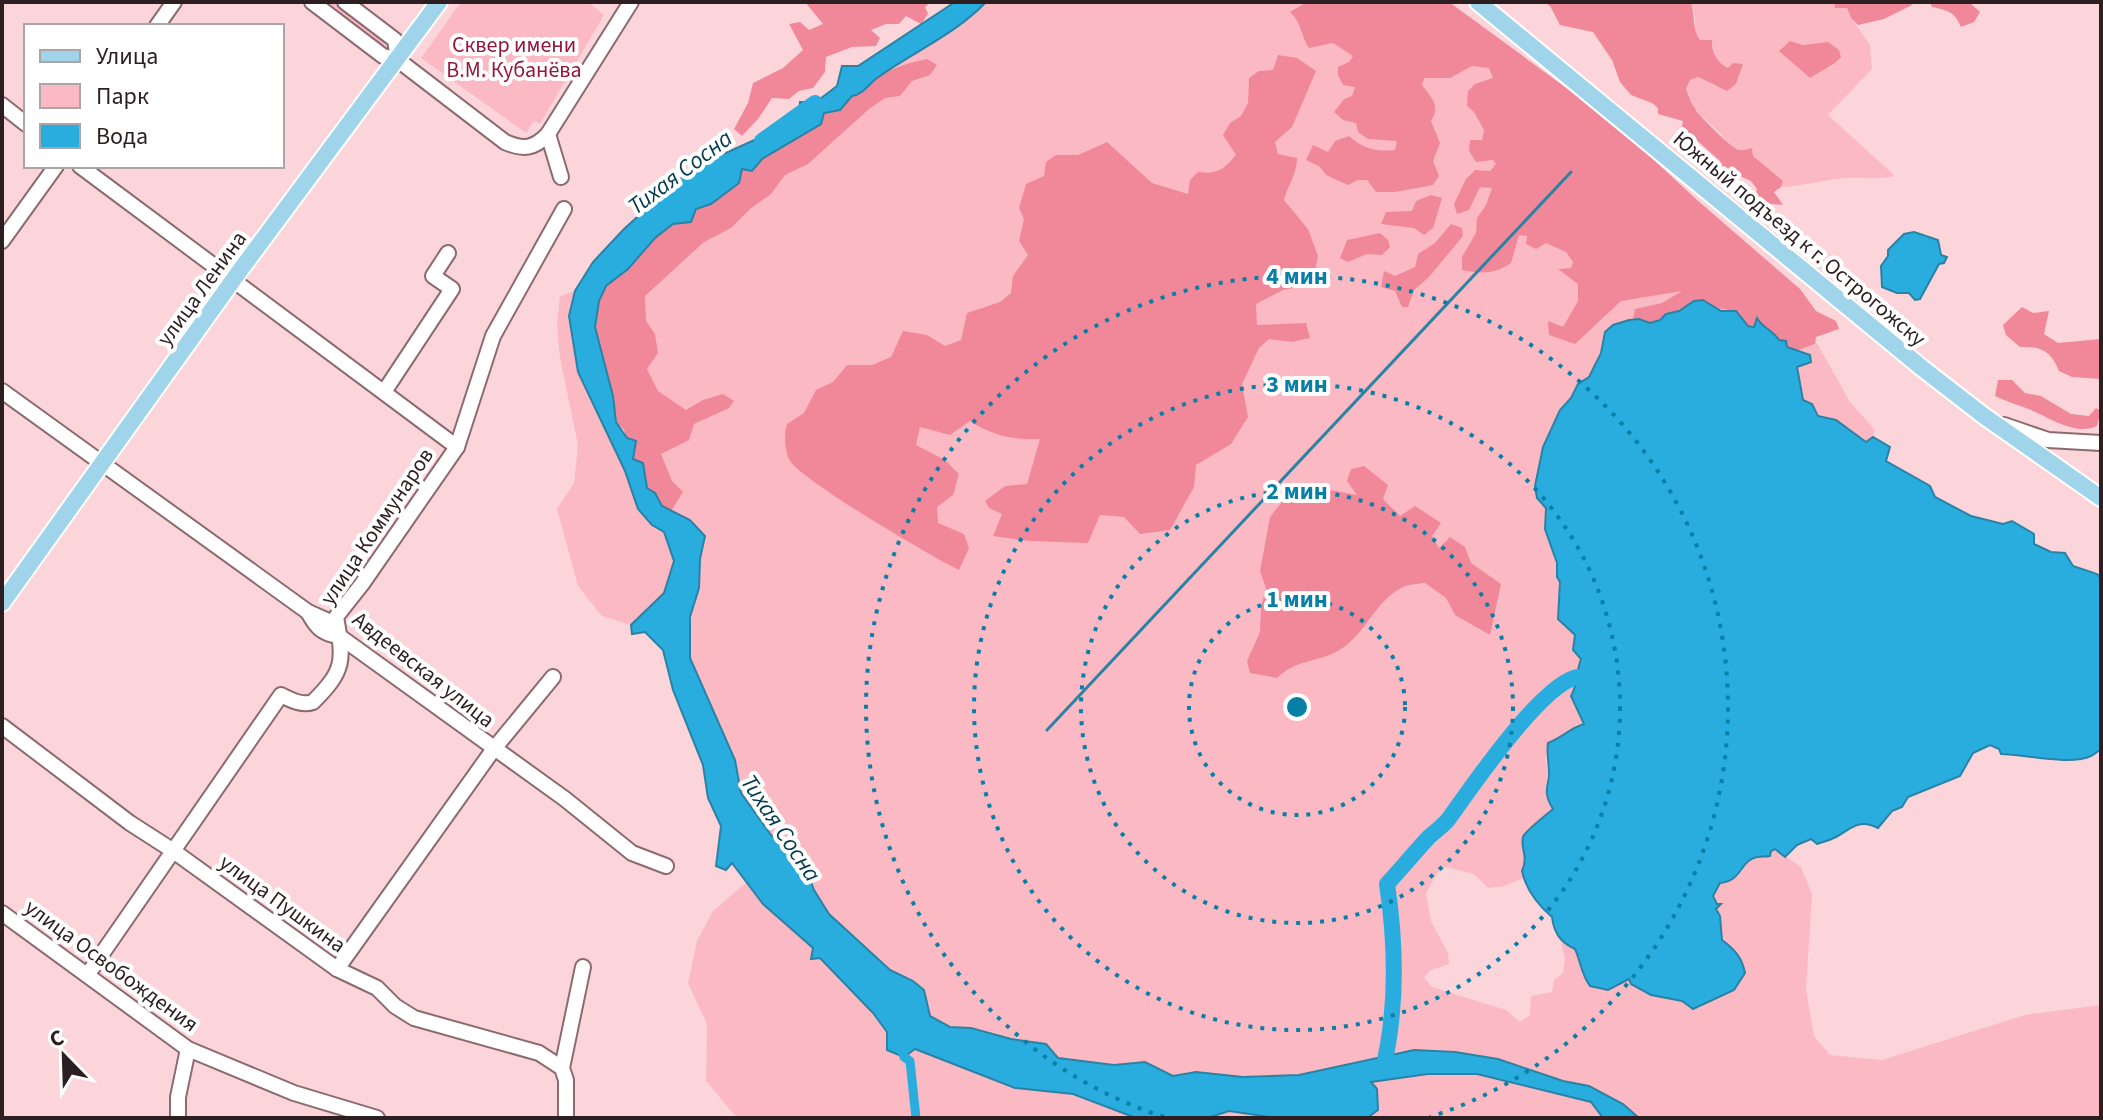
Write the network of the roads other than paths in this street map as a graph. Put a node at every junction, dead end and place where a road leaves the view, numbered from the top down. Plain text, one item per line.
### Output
1 (174, 2) edge
2 (312, 2) edge
3 (345, 2) edge
4 (439, 2) edge
5 (631, 2) edge
6 (1478, 2) edge
7 (158, 24) edge
8 (398, 60) junction
9 (2, 105) edge
10 (24, 122) edge
11 (548, 134) junction
12 (55, 168) edge
13 (83, 168) edge
14 (561, 177) dead end
15 (564, 209) dead end
16 (2, 241) edge
17 (448, 253) dead end
18 (233, 280) junction
19 (2, 391) edge
20 (384, 392) junction
21 (1984, 416) junction
22 (2101, 443) edge
23 (457, 447) junction
24 (102, 464) junction
25 (2101, 498) edge
26 (2, 603) edge
27 (339, 636) junction
28 (553, 677) dead end
29 (2, 726) edge
30 (493, 750) junction
31 (172, 850) junction
32 (666, 866) dead end
33 (2, 913) edge
34 (583, 967) dead end
35 (337, 969) junction
36 (88, 974) junction
37 (188, 1049) junction
38 (562, 1068) junction
39 (178, 1118) edge
40 (377, 1118) edge
41 (566, 1118) edge

1 - 7 street
2 - 8 street
3 - 8 street
4 - 8 main road, улица Ленина
5 - 11 street
6 - 21 main road, Южный подъезд к г. Острогожску
8 - 11 street
8 - 18 main road, улица Ленина
9 - 10 street
11 - 14 street
12 - 16 street
13 - 18 street
15 - 23 street, улица Коммунаров
17 - 20 street
18 - 20 street
18 - 24 main road, улица Ленина
19 - 24 street, Авдеевская улица
20 - 23 street
21 - 22 street
21 - 25 main road, Южный подъезд к г. Острогожску
23 - 27 street, улица Коммунаров
24 - 26 main road, улица Ленина
24 - 27 street, Авдеевская улица
27 - 30 street, Авдеевская улица
27 - 31 street, улица Коммунаров
28 - 30 street
29 - 31 street, улица Пушкина
30 - 32 street, Авдеевская улица
30 - 35 street
31 - 35 street, улица Пушкина
31 - 36 street, улица Коммунаров
33 - 36 street, улица Освобождения
34 - 38 street
35 - 38 street, улица Пушкина
36 - 37 street, улица Освобождения
37 - 39 street
37 - 40 street, улица Освобождения
38 - 41 street

